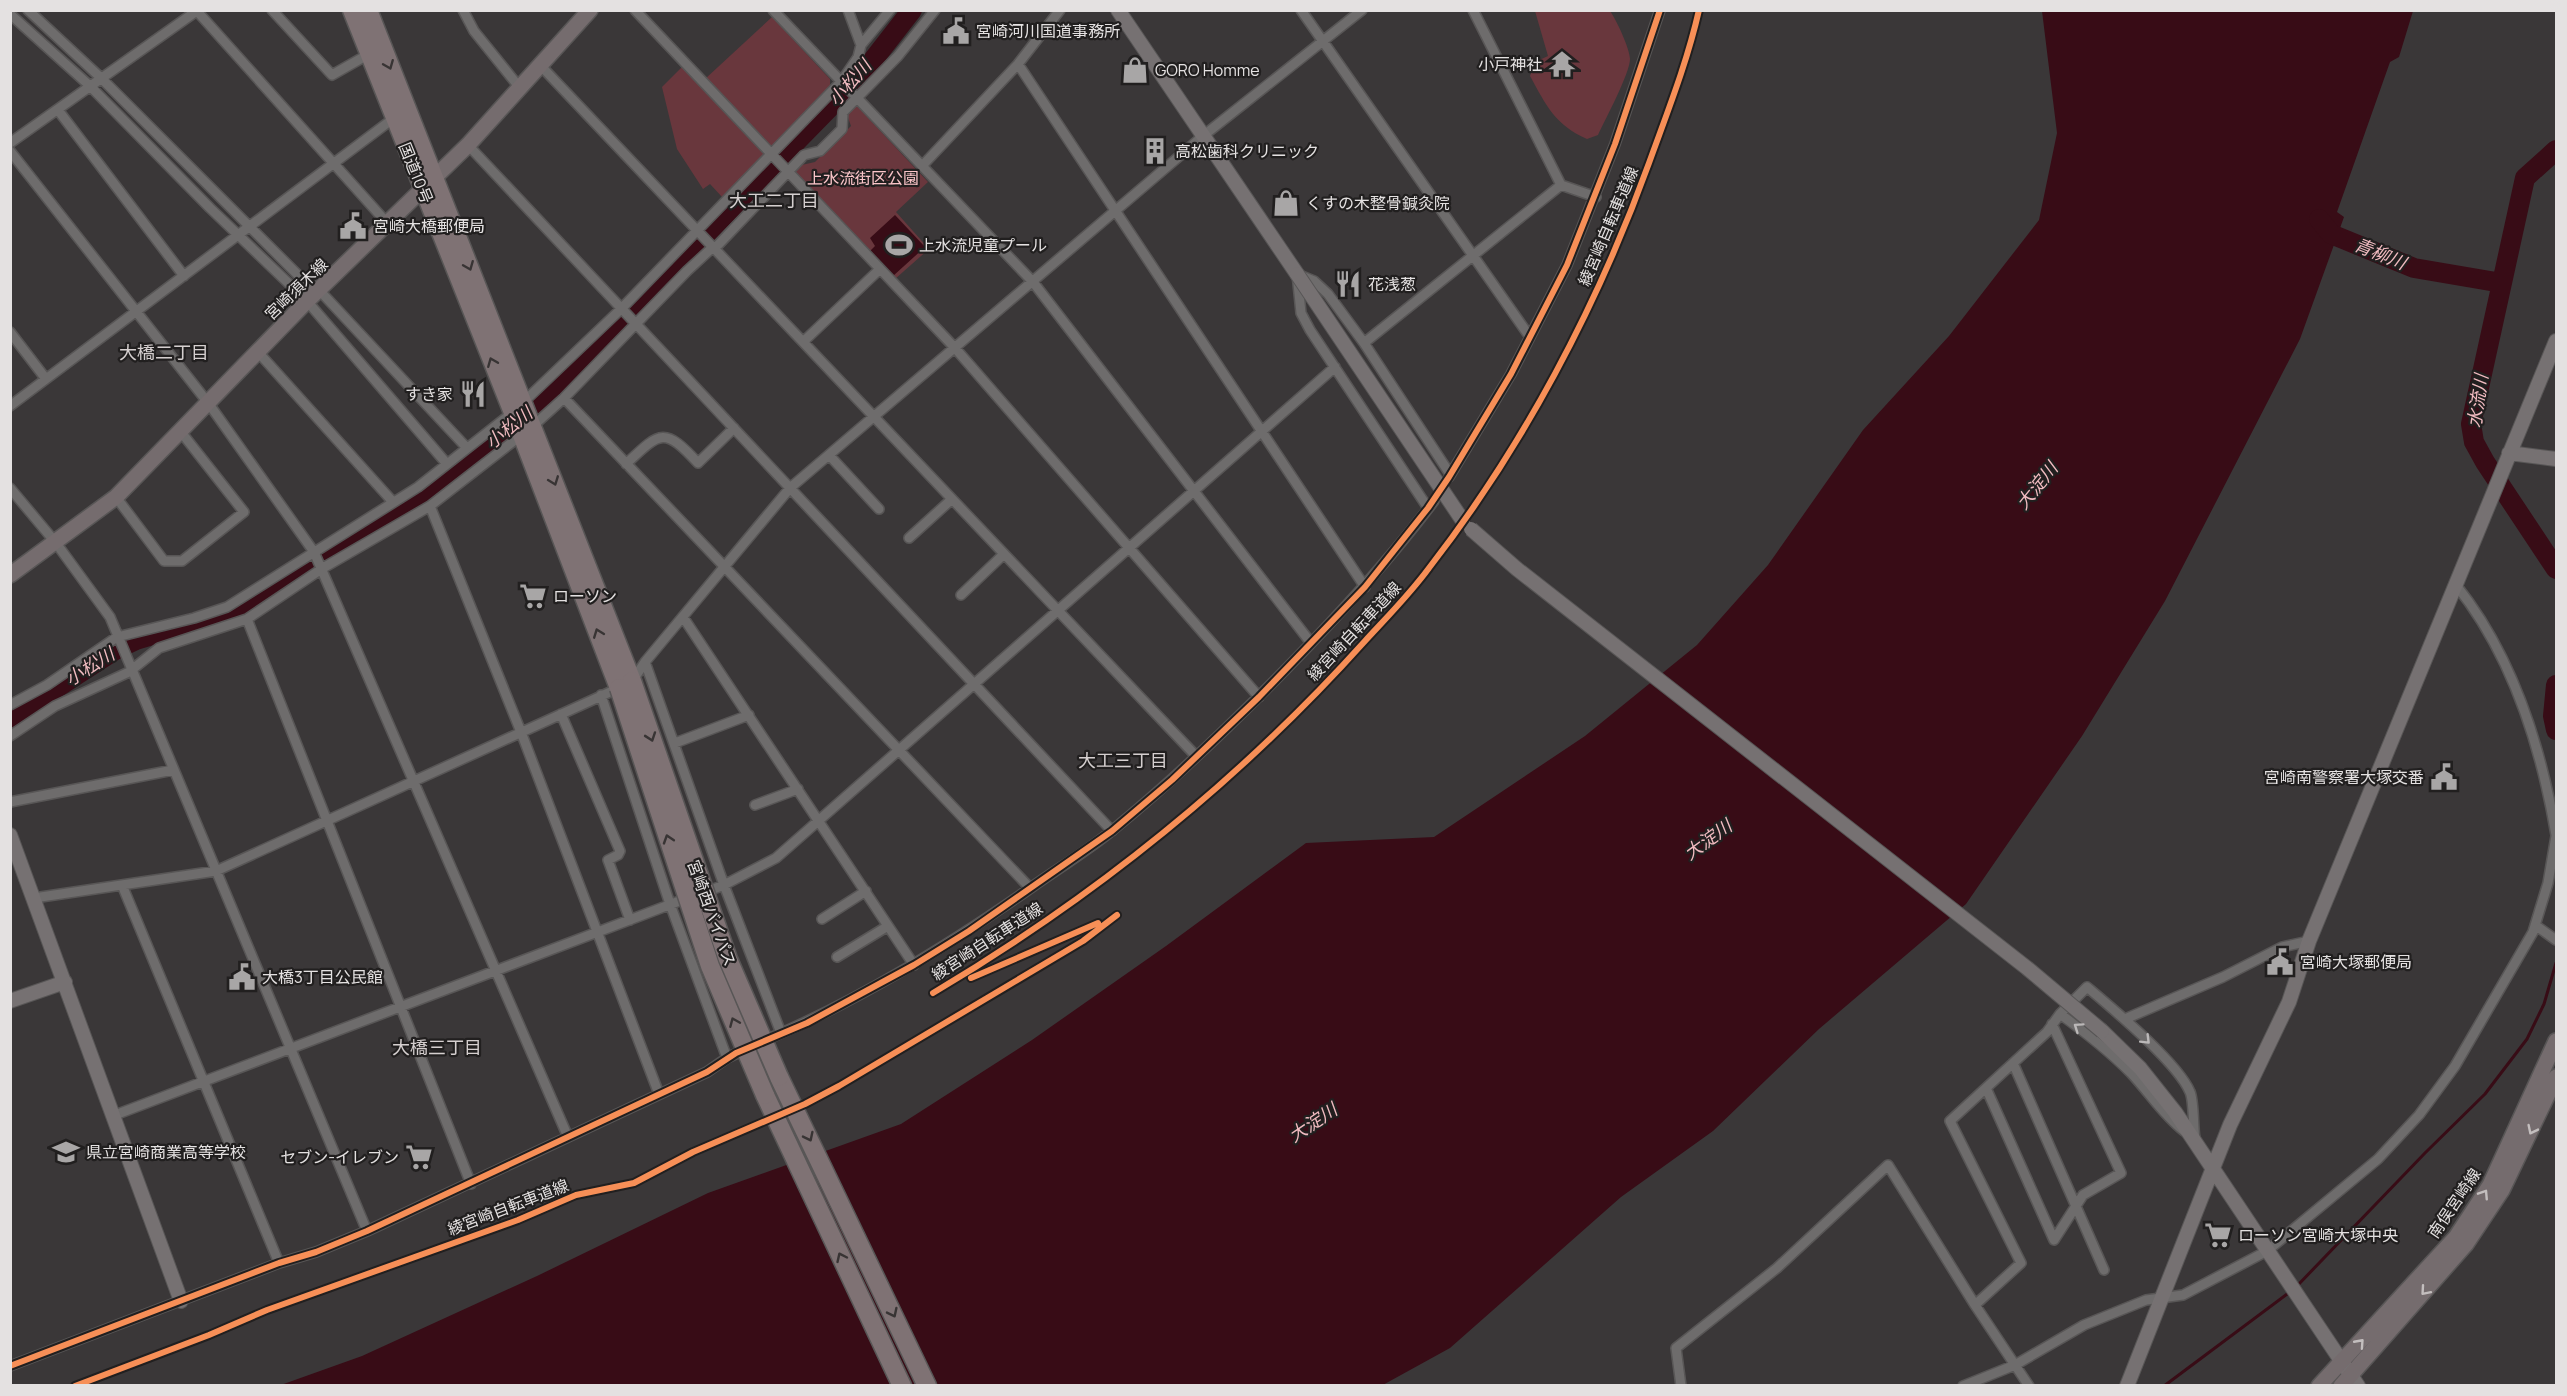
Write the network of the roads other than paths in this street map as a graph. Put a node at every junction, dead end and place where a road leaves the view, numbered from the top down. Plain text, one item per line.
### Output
1 (28, 10) edge
2 (45, 10) edge
3 (272, 10) edge
4 (352, 10) edge
5 (368, 10) edge
6 (463, 10) edge
7 (590, 10) edge
8 (635, 10) edge
9 (772, 10) edge
10 (848, 10) edge
11 (890, 10) edge
12 (1060, 10) edge
13 (1118, 10) edge
14 (1301, 10) edge
15 (1362, 10) edge
16 (1473, 10) edge
17 (1659, 10) edge
18 (197, 11) edge
19 (934, 11) edge
20 (10, 14) edge
21 (38, 19) junction
22 (1323, 42) junction
23 (861, 45) junction
24 (369, 54) junction
25 (1018, 64) junction
26 (541, 66) junction
27 (101, 78) junction
28 (841, 82) junction
29 (90, 86) junction
30 (520, 88) junction
31 (856, 98) junction
32 (58, 110) junction
33 (394, 118) junction
34 (1203, 136) junction
35 (10, 143) edge
36 (468, 145) junction
37 (10, 151) edge
38 (772, 153) junction
39 (333, 163) junction
40 (922, 166) junction
41 (788, 171) junction
42 (429, 184) junction
43 (1561, 185) junction
44 (1596, 197) junction
45 (1115, 211) junction
46 (388, 224) junction
47 (249, 226) junction
48 (697, 229) junction
49 (238, 235) junction
50 (712, 247) junction
51 (1473, 257) junction
52 (880, 269) junction
53 (1297, 274) junction
54 (184, 276) junction
55 (1033, 282) junction
56 (320, 291) junction
57 (308, 301) junction
58 (622, 308) junction
59 (136, 313) junction
60 (637, 324) junction
61 (10, 332) edge
62 (1530, 337) junction
63 (804, 341) junction
64 (2556, 341) edge
65 (1364, 343) junction
66 (955, 348) junction
67 (258, 352) junction
68 (1335, 367) junction
69 (46, 379) junction
70 (564, 398) junction
71 (208, 404) junction
72 (10, 406) edge
73 (874, 417) junction
74 (523, 419) junction
75 (734, 428) junction
76 (1262, 430) junction
77 (181, 432) junction
78 (467, 448) junction
79 (829, 454) junction
80 (2507, 458) junction
81 (2556, 459) edge
82 (447, 464) junction
83 (626, 464) junction
84 (10, 488) edge
85 (790, 488) junction
86 (1194, 491) junction
87 (116, 497) junction
88 (952, 499) junction
89 (393, 502) junction
90 (430, 506) junction
91 (879, 509) dead end
92 (909, 538) dead end
93 (56, 543) junction
94 (1128, 549) junction
95 (314, 552) junction
96 (1004, 554) junction
97 (725, 566) junction
98 (323, 568) junction
99 (10, 575) edge
100 (2456, 585) junction
101 (1365, 587) junction
102 (961, 595) dead end
103 (1058, 609) junction
104 (683, 617) junction
105 (248, 619) junction
106 (117, 637) junction
107 (1311, 643) junction
108 (645, 662) junction
109 (131, 670) junction
110 (974, 683) junction
111 (625, 684) junction
112 (601, 695) junction
113 (1258, 697) junction
114 (10, 705) edge
115 (561, 714) junction
116 (749, 715) junction
117 (521, 732) junction
118 (10, 736) edge
119 (675, 743) junction
120 (899, 749) junction
121 (1196, 756) junction
122 (173, 770) junction
123 (414, 779) junction
124 (798, 789) junction
125 (10, 802) edge
126 (754, 805) dead end
127 (819, 819) junction
128 (328, 820) junction
129 (1112, 831) junction
130 (10, 835) edge
131 (2556, 835) edge
132 (216, 871) junction
133 (122, 885) junction
134 (724, 885) junction
135 (1030, 888) junction
136 (866, 891) junction
137 (34, 898) junction
138 (670, 904) junction
139 (822, 919) dead end
140 (630, 920) junction
141 (2535, 925) junction
142 (888, 926) junction
143 (596, 933) junction
144 (2556, 940) edge
145 (2309, 941) junction
146 (837, 957) dead end
147 (914, 965) junction
148 (496, 970) junction
149 (65, 982) junction
150 (10, 1001) edge
151 (401, 1007) junction
152 (2060, 1014) junction
153 (2125, 1019) junction
154 (2052, 1024) junction
155 (782, 1033) junction
156 (2556, 1041) edge
157 (290, 1048) junction
158 (727, 1058) junction
159 (2013, 1064) junction
160 (2556, 1077) edge
161 (203, 1081) junction
162 (1986, 1088) junction
163 (659, 1094) junction
164 (2552, 1100) edge
165 (115, 1115) junction
166 (568, 1137) junction
167 (2195, 1141) junction
168 (2212, 1169) junction
169 (471, 1184) junction
170 (2076, 1207) junction
171 (367, 1231) junction
172 (2267, 1251) junction
173 (279, 1263) junction
174 (2104, 1270) dead end
175 (2161, 1299) junction
176 (182, 1301) junction
177 (1976, 1305) junction
178 (2342, 1363) junction
179 (2014, 1365) junction
180 (10, 1366) edge
181 (2350, 1382) edge
182 (902, 1386) edge
183 (927, 1386) edge
184 (1681, 1386) edge
185 (1964, 1386) edge
186 (2029, 1386) edge
187 (2127, 1386) edge
188 (2319, 1386) edge

1 - 21 street
2 - 21 street
3 - 24 street
4 - 24 highway, 国道10号
5 -> 42 highway, 国道10号
6 - 30 street
7 - 26 main road, 宮崎須木線
8 - 38 street
9 - 28 street
10 - 23 street
11 - 23 street
12 - 25 street
13 - 34 street
14 - 22 street
15 - 22 street
16 - 43 street
17 - 44 street
18 - 27 street
18 - 39 street
19 - 31 street
20 - 29 street
21 - 27 street
22 - 34 street
22 - 51 street
23 - 28 street
24 - 33 highway, 国道10号
25 - 40 street
25 - 45 street
26 - 30 main road, 宮崎須木線
26 - 48 street
27 - 29 street
27 - 47 street
28 - 31 street
28 - 38 street
29 - 32 street
29 - 49 street
30 - 36 main road, 宮崎須木線
31 - 40 street
31 - 41 street
32 - 35 street
32 - 54 street
33 - 39 street
33 - 42 highway, 国道10号
34 - 45 street
34 - 53 street
36 - 42 main road, 宮崎須木線
36 - 58 street
37 - 59 street
38 - 41 street
38 - 48 street
39 - 46 street
39 - 47 street
40 - 55 street
41 - 50 street
41 - 52 street
42 - 46 main road, 宮崎須木線
42 - 74 highway, 国道10号
43 - 44 street
43 - 51 street
44 - 62 street
45 - 55 street
45 - 76 street
46 - 56 main road, 宮崎須木線
47 - 49 street
47 - 56 street
48 - 50 street
48 - 58 street
49 - 54 street
49 - 57 street
50 - 60 street
50 - 63 street
51 - 62 street
51 - 65 street
52 - 63 street
52 - 66 street
53 - 65 street
53 - 68 street
53 - 167 street, bridge
54 - 59 street
55 - 66 street
55 - 86 street
56 - 57 main road, 宮崎須木線
56 - 78 street
57 - 67 main road, 宮崎須木線
57 - 82 street
58 - 60 street
58 - 74 street
59 - 69 street
59 - 71 street
60 - 70 street
60 - 75 street
61 - 69 street
62 - 65 street
63 - 73 street
64 - 80 street
66 - 73 street
66 - 94 street
67 - 71 main road, 宮崎須木線
67 - 89 street
68 - 76 street
68 - 101 street
69 - 72 street
70 - 74 street
70 - 83 street
71 - 77 main road, 宮崎須木線
71 - 95 street
73 - 79 street
73 - 88 street
74 - 78 street
74 - 90 street
74 - 111 highway, 宮崎西バイパス
75 - 83 street
75 - 85 street
76 - 86 street
76 - 101 street
77 - 87 main road, 宮崎須木線
77 - 87 street
78 - 82 street
79 - 85 street
79 - 91 street
80 - 81 street
80 - 100 street
82 - 89 street
83 - 97 street
84 - 93 street
85 - 97 street
85 - 110 street
86 - 94 street
86 - 107 street
87 - 93 main road, 宮崎須木線
88 - 92 street
88 - 96 street
89 - 95 street
90 - 98 street
90 - 117 street
93 - 99 main road, 宮崎須木線
93 - 106 street
94 - 103 street
94 - 113 street
95 - 98 street
95 - 106 street
96 - 102 street
96 - 103 street
97 - 104 street
97 - 120 street
98 - 105 street
98 - 123 street
100 - 131 street
100 - 145 street
101 - 107 street
103 - 110 street
103 - 121 street
104 - 108 street
104 - 116 street
105 - 109 street
105 - 128 street
106 - 109 street
106 - 114 street
107 - 113 street
108 - 111 street
108 - 119 street
109 - 118 street
109 - 122 street
110 - 120 street
110 - 129 street
111 - 112 street
182 -> 111 highway, 宮崎西バイパス, bridge
111 -> 183 highway, 宮崎西バイパス, bridge
112 - 115 street
112 - 138 street
113 - 121 street
115 - 117 street
115 - 140 street
116 - 119 street
116 - 124 street
117 - 123 street
117 - 143 street
119 - 134 street
120 - 127 street
120 - 135 street
121 - 129 street
122 - 125 street
122 - 132 street
123 - 128 street
123 - 148 street
124 - 126 street
124 - 127 street
127 - 134 street
127 - 136 street
128 - 132 street
128 - 151 street
129 - 135 street
130 - 137 street
131 - 141 street
132 - 133 street
132 - 157 street
133 - 137 street
133 - 161 street
134 - 138 street
134 - 155 street
135 - 147 street
136 - 139 street
136 - 142 street
137 - 149 street
138 - 140 street
138 - 158 street
140 - 143 street
141 - 144 street
141 - 172 street
142 - 146 street
142 - 147 street
143 - 148 street
143 - 163 street
145 - 153 street
145 - 168 street
147 - 155 street
148 - 151 street
148 - 166 street
149 - 150 street
149 - 165 street
151 - 157 street
151 - 169 street
152 - 153 street
152 - 154 street
167 -> 152 street
153 -> 167 street
154 - 159 street
154 - 170 street
155 - 158 street
178 -> 156 main road, 南俣宮崎線
157 - 161 street
157 - 171 street
158 - 163 street
159 - 162 street
159 - 170 street
160 - 164 main road, 南俣宮崎線
161 - 165 street
161 - 173 street
162 - 170 street
162 - 177 street
163 - 166 street
164 -> 181 main road, 南俣宮崎線
165 - 176 street
166 - 169 street
167 - 168 street
168 - 172 street
168 - 175 street
169 - 171 street
170 - 174 street
171 - 173 street
172 - 175 street
172 - 178 street
173 - 176 street
175 - 179 street
175 - 187 street
176 - 180 street
177 - 179 street
177 - 184 street
178 - 181 street
178 - 188 main road, 南俣宮崎線
179 - 185 street
179 - 186 street

